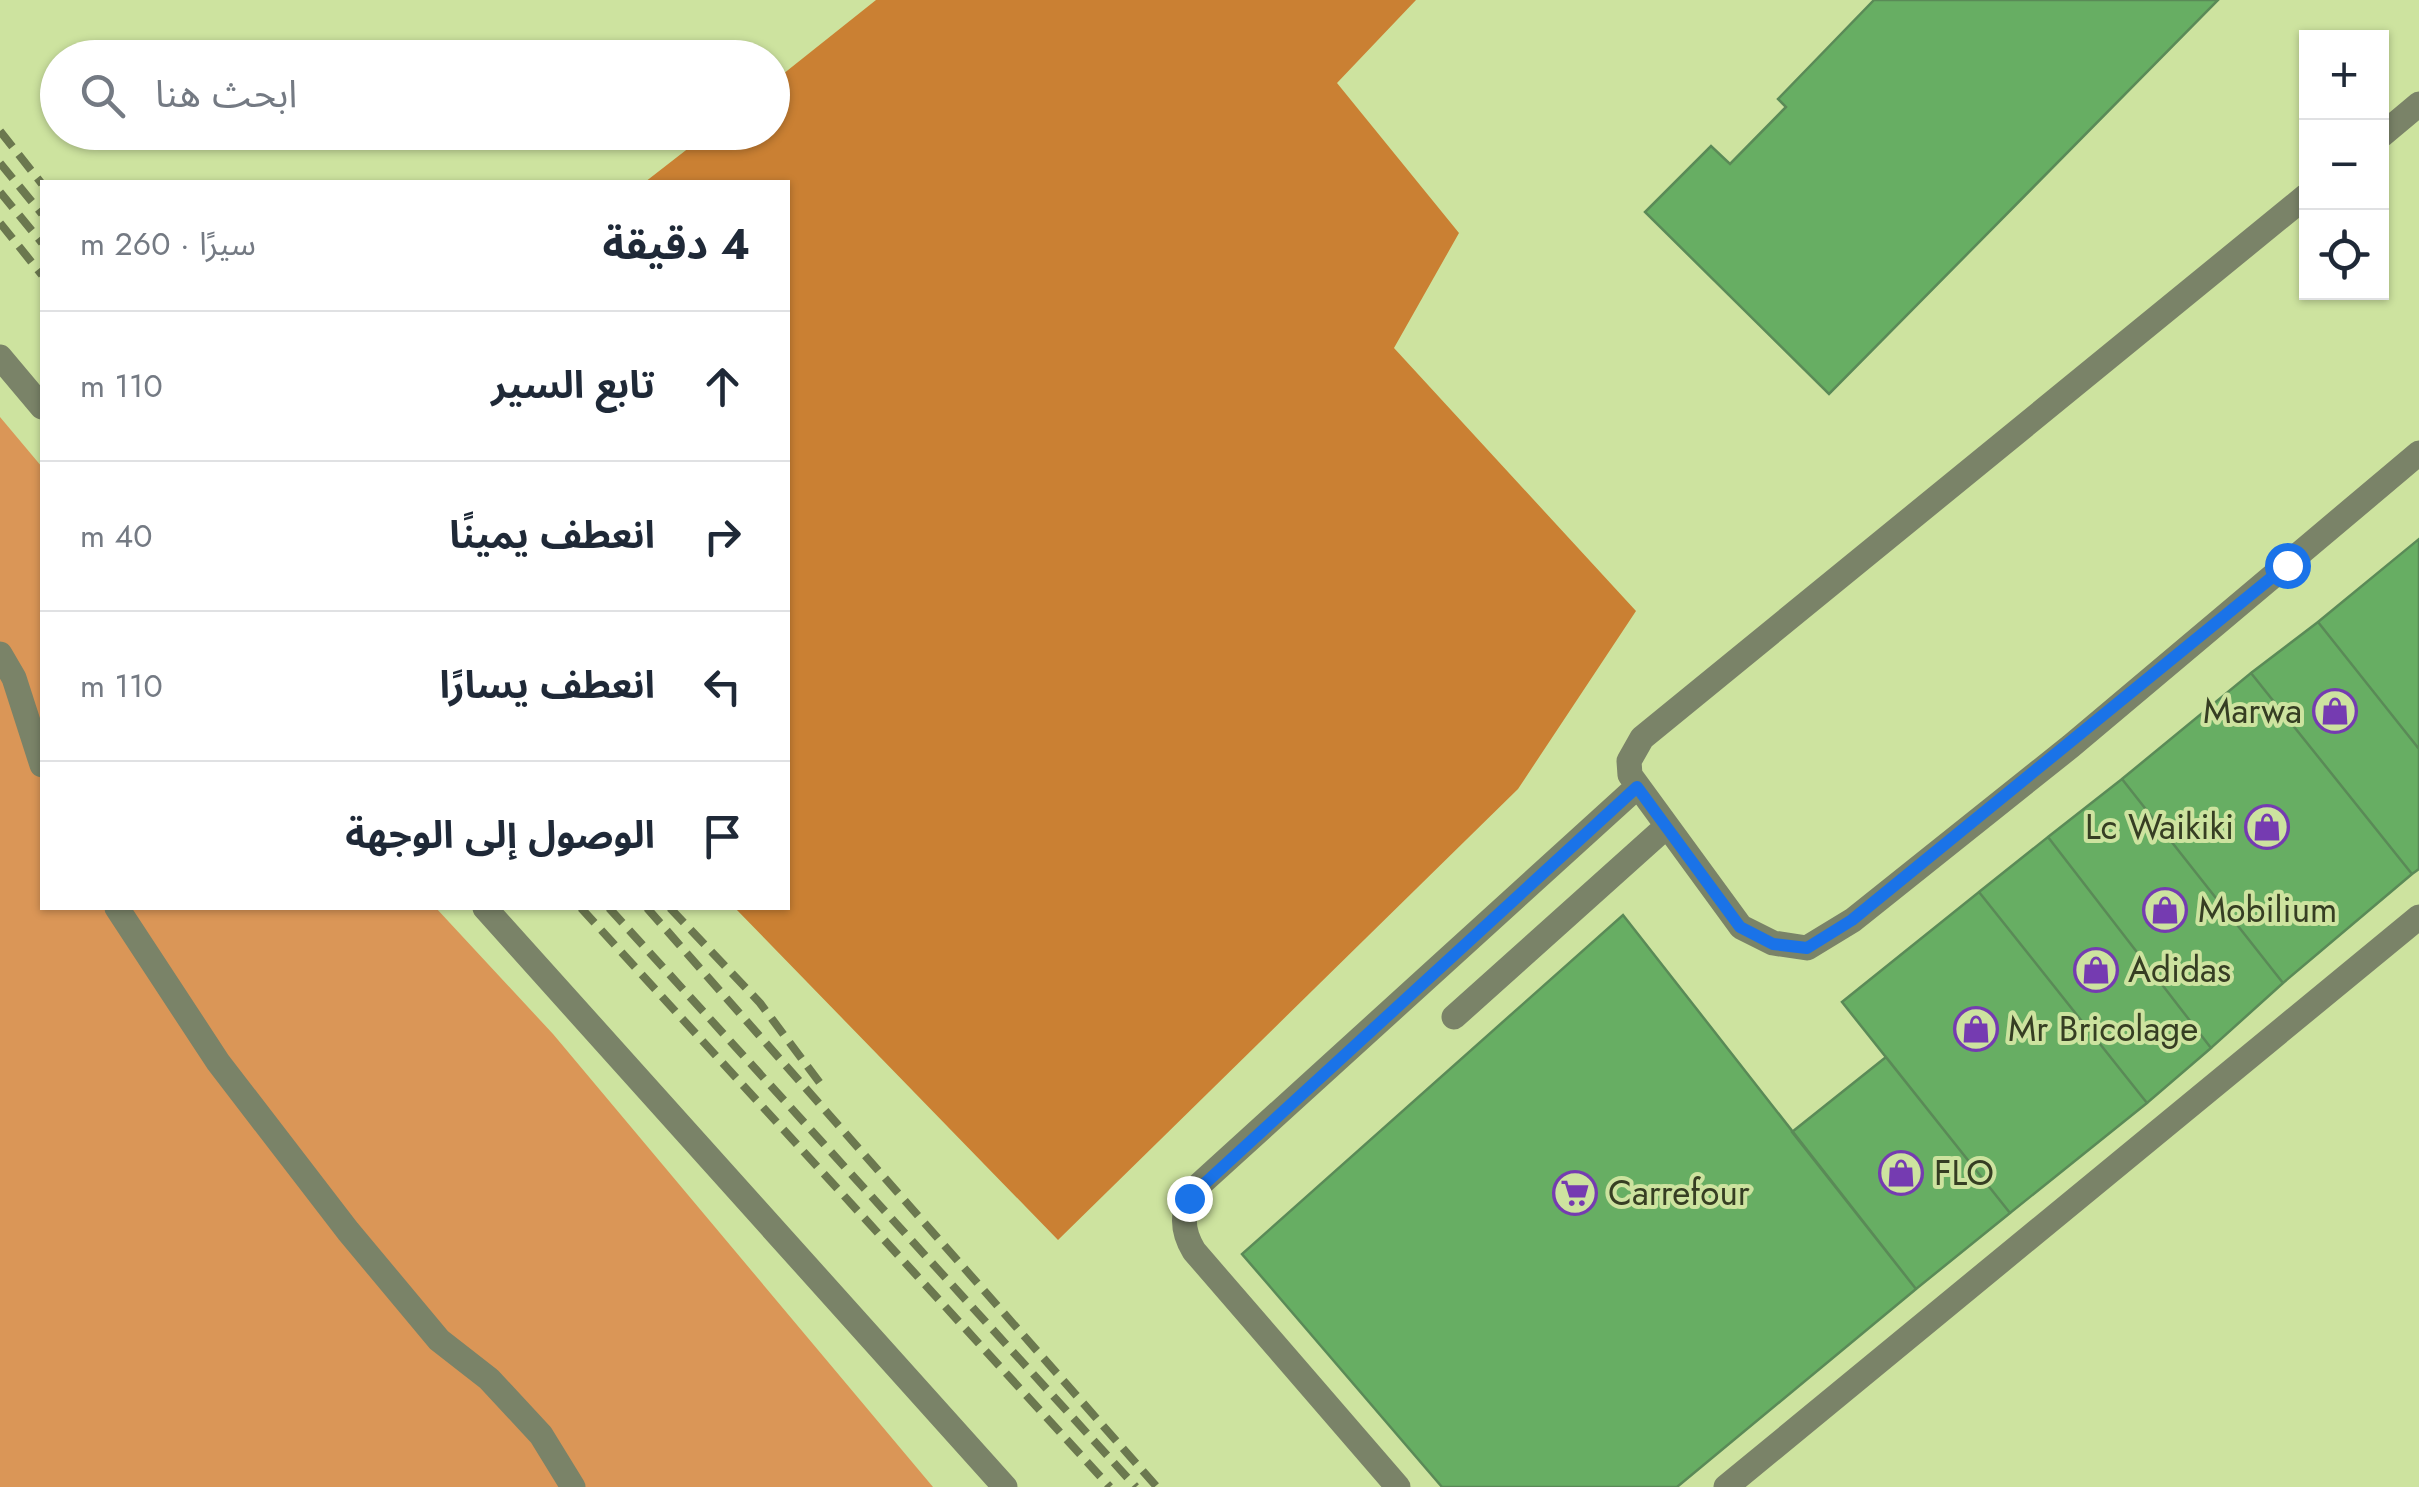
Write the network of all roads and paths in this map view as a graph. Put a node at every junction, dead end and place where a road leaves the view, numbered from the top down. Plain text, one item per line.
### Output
1 (2419, 104) edge
2 (2389, 129) edge
3 (2299, 202) edge
4 (0, 357) edge
5 (40, 405) edge
6 (2419, 453) edge
7 (0, 654) edge
8 (40, 759) edge
9 (1637, 787) junction
10 (1667, 826) junction
11 (117, 910) edge
12 (487, 910) edge
13 (2419, 917) edge
14 (1454, 1017) dead end
15 (573, 1487) edge
16 (1005, 1487) edge
17 (1398, 1487) edge
18 (1726, 1487) edge

1 - 2 street
3 - 9 street
4 - 5 street
6 - 10 street
7 - 8 street
9 - 10 street
9 - 17 street
10 - 14 street
11 - 15 street
12 - 16 street
13 - 18 street

